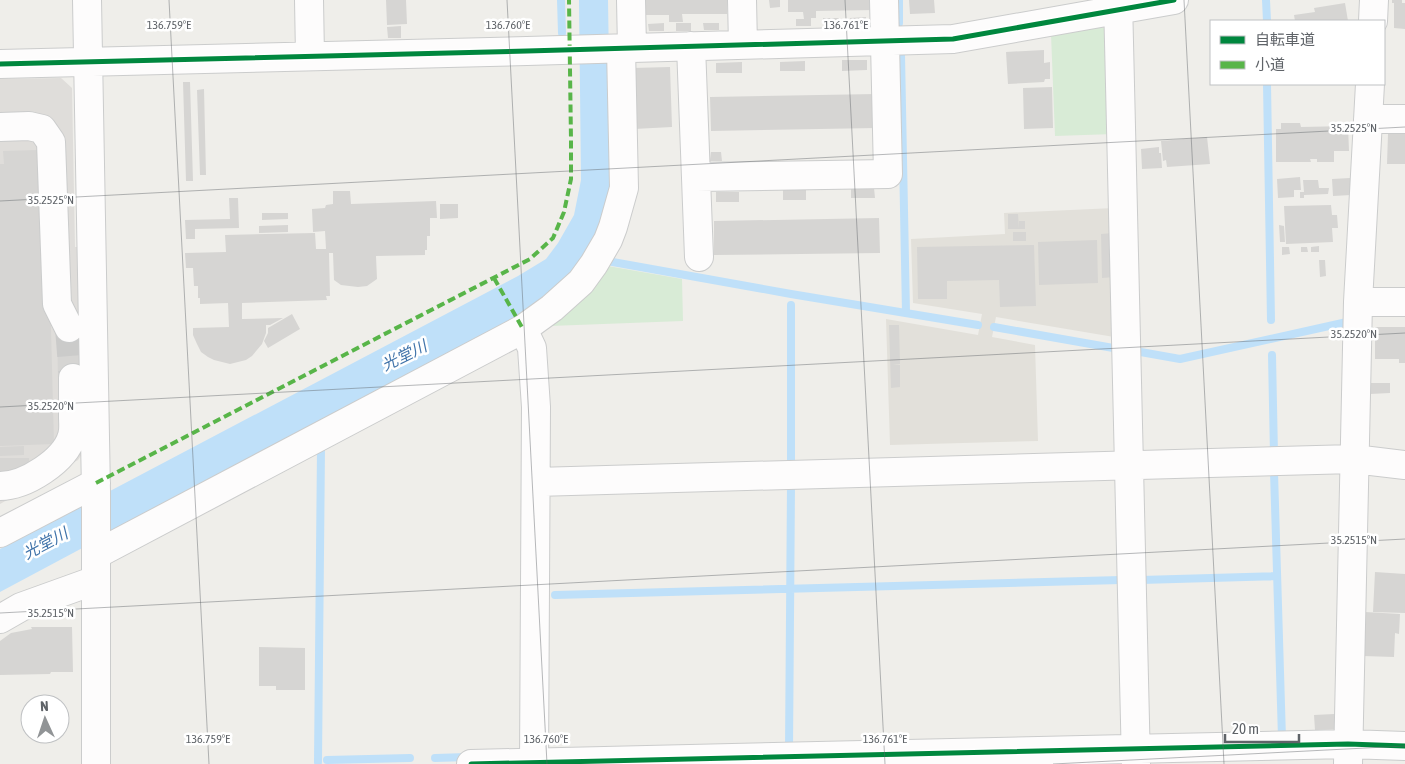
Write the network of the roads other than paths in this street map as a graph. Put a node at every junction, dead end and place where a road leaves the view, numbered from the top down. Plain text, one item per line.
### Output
1 (87, 0) edge
2 (309, 0) edge
3 (631, 0) edge
4 (742, 0) edge
5 (884, 0) edge
6 (1174, 0) edge
7 (1374, 0) edge
8 (1118, 5) edge
9 (1373, 20) edge
10 (885, 41) junction
11 (743, 45) junction
12 (692, 46) junction
13 (627, 48) junction
14 (310, 56) junction
15 (88, 62) junction
16 (0, 64) edge
17 (1370, 85) edge
18 (1368, 118) junction
19 (1405, 119) edge
20 (0, 127) edge
21 (696, 177) junction
22 (92, 236) junction
23 (55, 237) junction
24 (699, 257) dead end
25 (1358, 302) junction
26 (1405, 302) edge
27 (69, 328) tunnel mouth
28 (523, 329) junction
29 (72, 378) tunnel mouth
30 (1354, 459) junction
31 (1130, 464) junction
32 (1405, 465) edge
33 (34, 476) junction
34 (536, 482) junction
35 (0, 486) edge
36 (90, 489) junction
37 (0, 533) edge
38 (96, 560) junction
39 (0, 619) edge
40 (1405, 746) edge
41 (1348, 754) edge
42 (1136, 756) edge
43 (534, 763) edge
44 (96, 764) edge
45 (471, 764) edge

1 - 15 street
2 - 14 street
3 - 13 street
4 - 11 street
5 - 10 street
6 - 8 street
7 - 9 street
8 - 10 street
8 - 31 street
10 - 11 street
10 - 21 street
11 - 12 street
12 - 13 street
12 - 21 street
13 - 14 street
13 - 28 street
14 - 15 street
15 - 16 street
15 - 22 street
17 - 18 street
18 - 19 street
18 - 25 street
20 - 23 street
21 - 24 street
22 - 23 street
22 - 36 street
23 - 27 street
25 - 26 street
25 - 30 street
28 - 34 street
28 - 38 street
29 - 33 street
30 - 31 street
30 - 32 street
30 - 41 street
31 - 34 street
31 - 42 street
33 - 35 street
33 - 36 street
34 - 43 street
36 - 37 street
36 - 38 street
38 - 39 street
38 - 44 street
40 - 41 street
41 - 42 street
42 - 43 street
43 - 45 street

